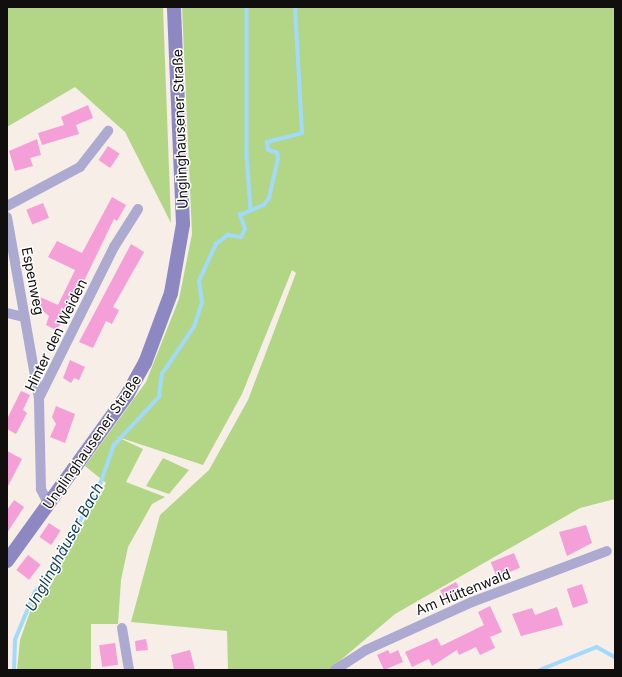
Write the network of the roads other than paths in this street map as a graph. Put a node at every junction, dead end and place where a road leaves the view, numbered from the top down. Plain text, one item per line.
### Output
1 (174, 7) edge
2 (108, 131) dead end
3 (7, 206) edge
4 (138, 210) dead end
5 (7, 217) edge
6 (7, 313) edge
7 (25, 317) junction
8 (39, 398) junction
9 (49, 505) junction
10 (607, 551) dead end
11 (7, 561) edge
12 (122, 628) dead end
13 (129, 670) edge
14 (335, 670) edge

1 - 9 main road, Unglinghausener Straße
2 - 3 street
4 - 8 street, Hinter den Weiden
5 - 7 street, Espenweg
6 - 7 street
7 - 8 street, Espenweg
8 - 9 street, Hinter den Weiden
9 - 11 main road, Unglinghausener Straße
10 - 14 street, Am Hüttenwald
12 - 13 street

